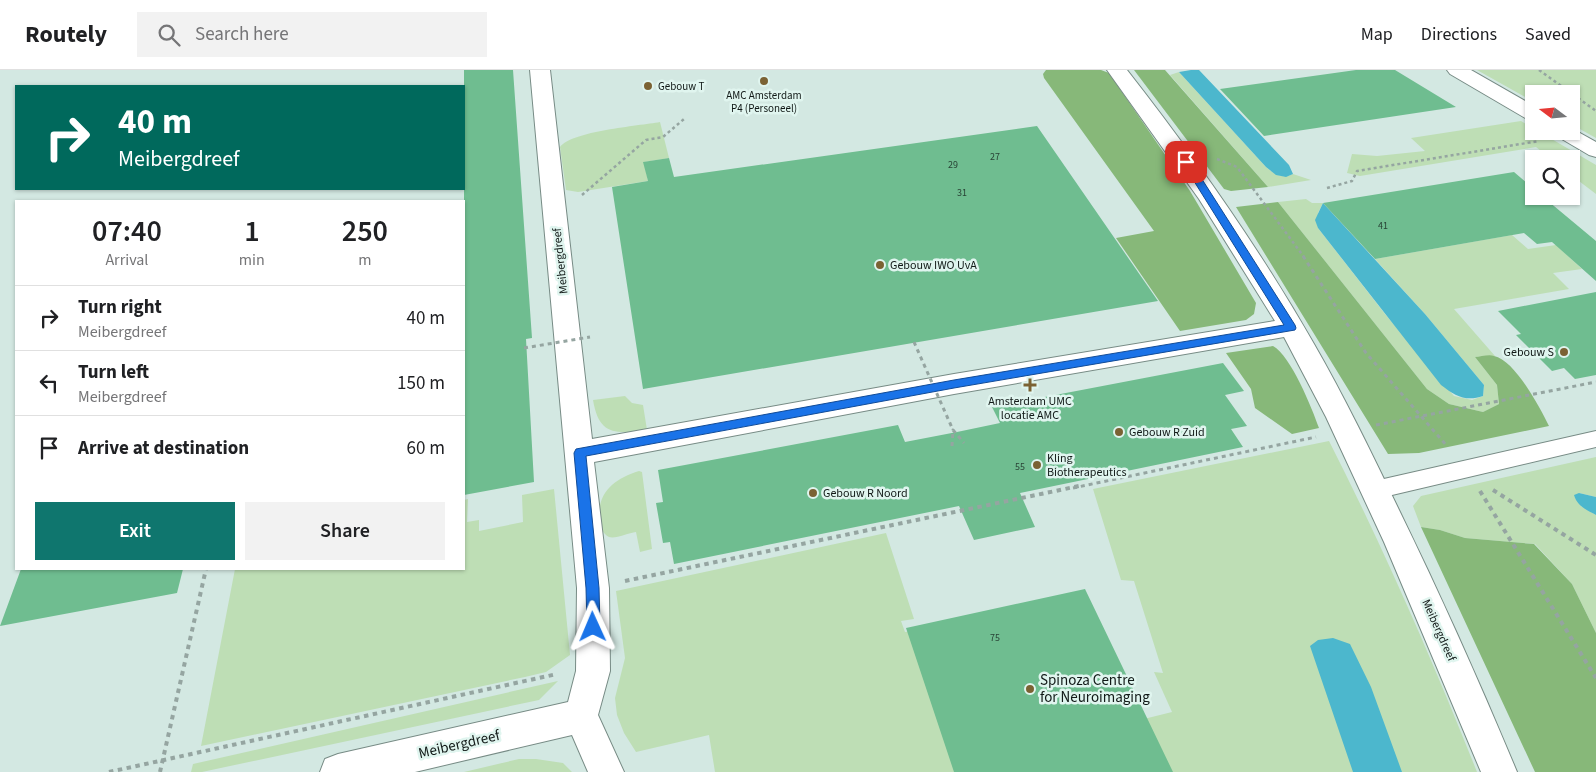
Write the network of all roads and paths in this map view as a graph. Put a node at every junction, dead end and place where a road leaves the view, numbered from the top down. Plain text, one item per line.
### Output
1 (540, 70) edge
2 (1117, 70) edge
3 (1457, 70) edge
4 (1539, 70) edge
5 (1525, 110) edge
6 (1596, 111) edge
7 (684, 119) dead end
8 (1533, 140) edge
9 (1577, 140) edge
10 (1596, 151) edge
11 (1213, 157) dead end
12 (1327, 188) dead end
13 (555, 215) junction
14 (1291, 328) junction
15 (590, 337) dead end
16 (914, 342) dead end
17 (524, 348) dead end
18 (1596, 382) edge
19 (1420, 416) junction
20 (953, 430) junction
21 (1347, 430) junction
22 (1596, 439) edge
23 (964, 443) dead end
24 (952, 446) dead end
25 (580, 453) junction
26 (1469, 473) junction
27 (1375, 490) junction
28 (1596, 555) edge
29 (206, 570) edge
30 (593, 588) junction
31 (594, 666) junction
32 (1596, 678) edge
33 (581, 716) junction
34 (109, 772) edge
35 (160, 772) edge
36 (338, 772) edge
37 (606, 772) edge
38 (1499, 772) edge

1 - 13 street, Meibergdreef
2 - 14 street, Meibergdreef
3 - 5 street
4 - 6 path
7 - 13 path
8 - 12 path
9 - 10 street
11 - 19 path
13 - 25 street, Meibergdreef
14 - 21 street, Meibergdreef
14 - 25 street
15 - 17 path, bridge
16 - 20 path, bridge
18 - 19 path
19 - 21 path
19 - 26 path
20 - 23 path
20 - 24 path
21 - 27 street, Meibergdreef
21 - 30 path
22 - 26 lane
25 - 30 street, Meibergdreef
26 - 27 lane
26 - 28 path
26 - 32 path
27 - 38 street, Meibergdreef
29 - 35 path, bridge
30 - 31 street, Meibergdreef
31 - 33 street, Meibergdreef
31 - 34 path
33 - 36 street, Meibergdreef
33 - 37 street

